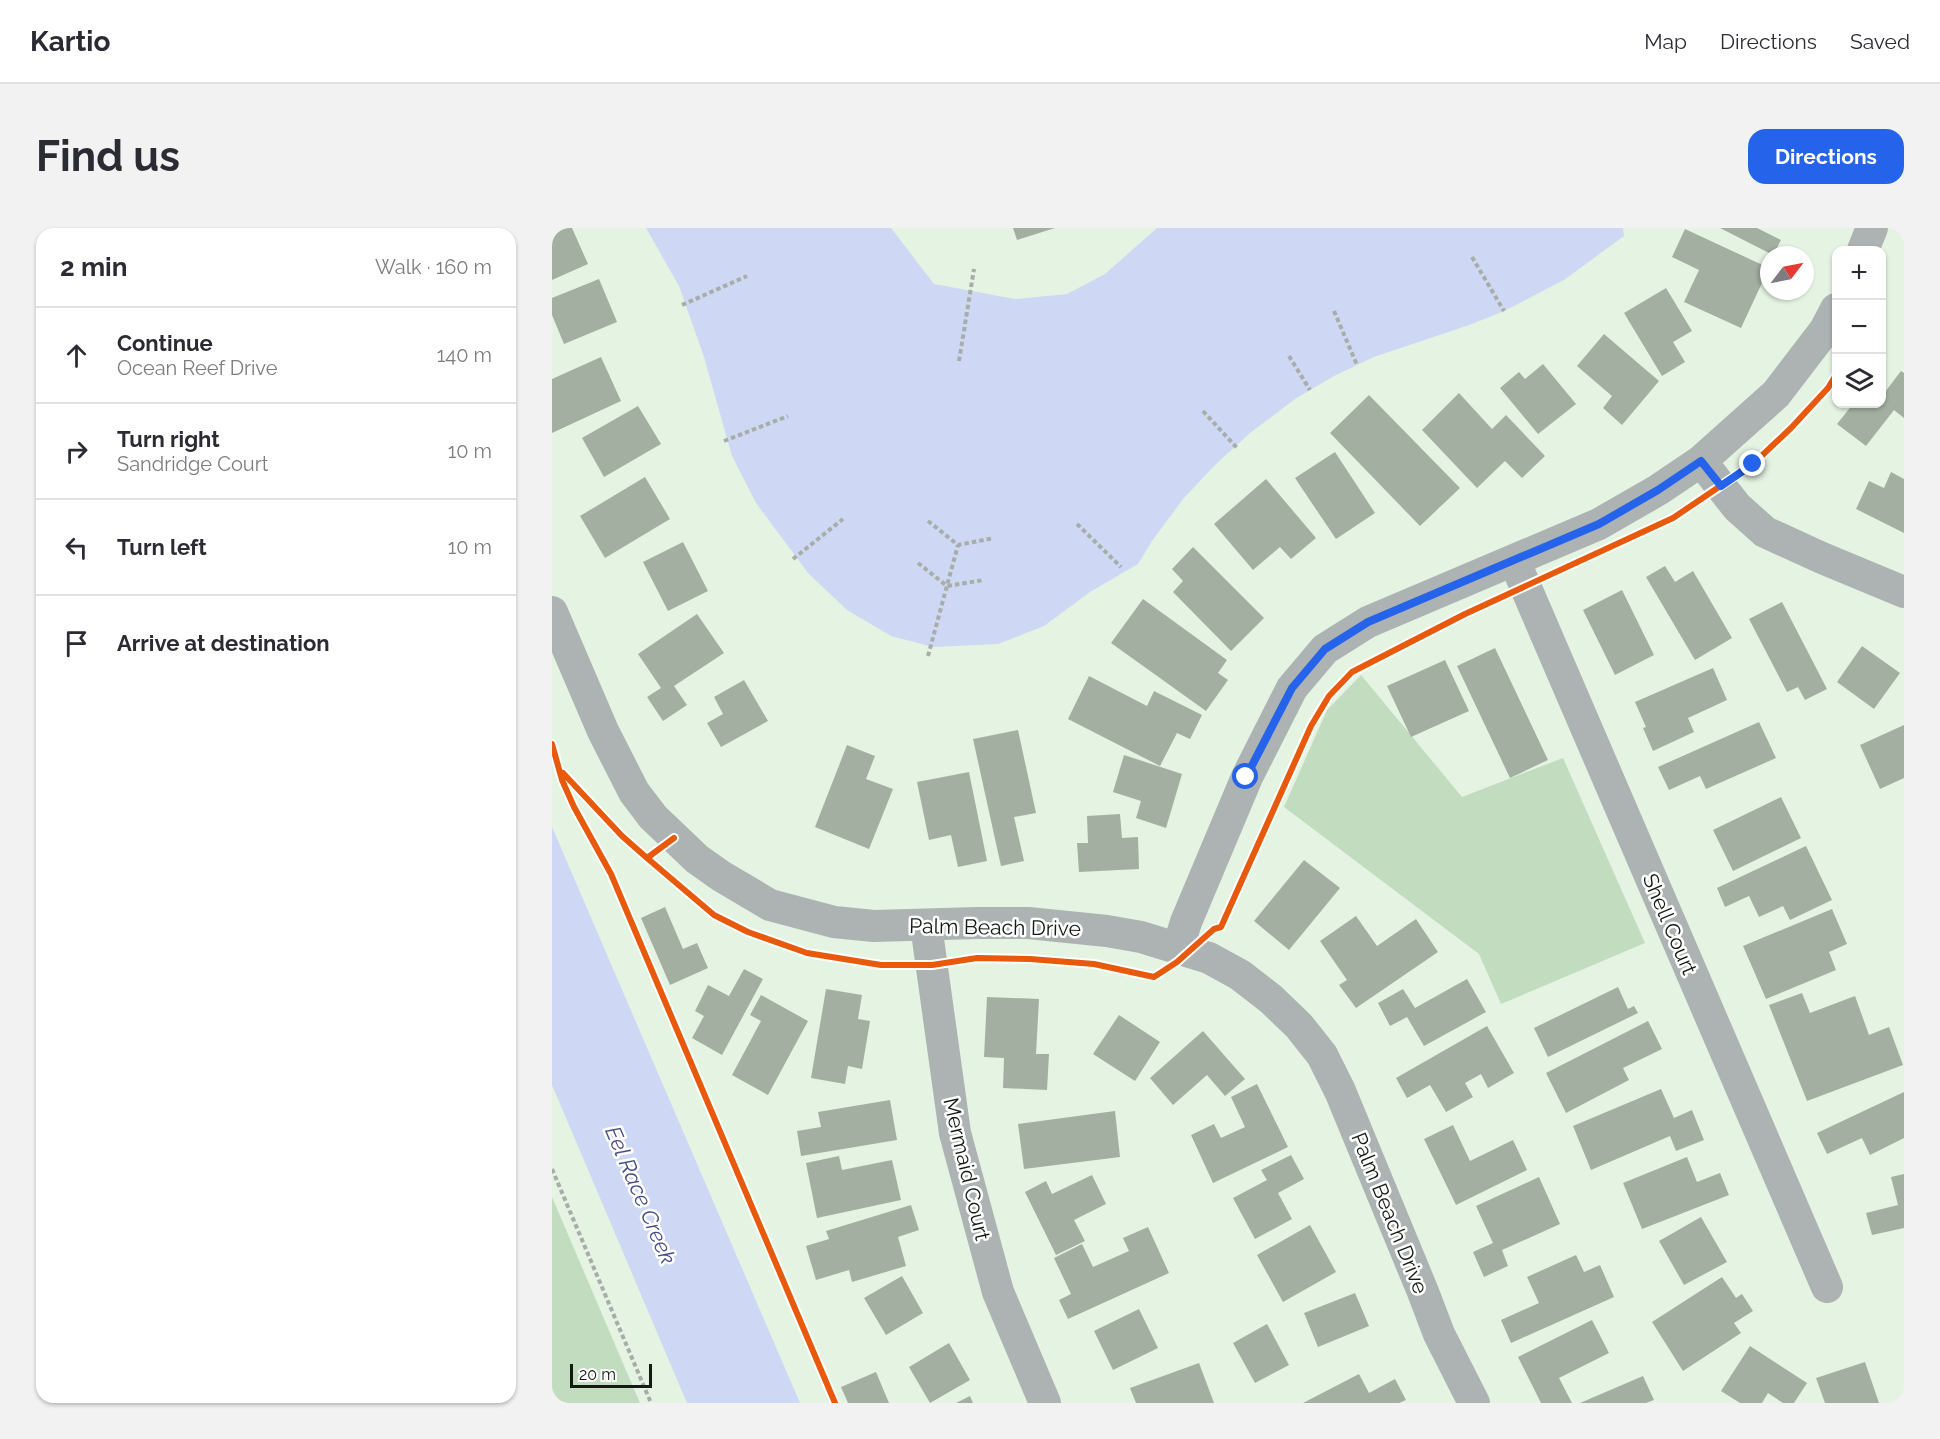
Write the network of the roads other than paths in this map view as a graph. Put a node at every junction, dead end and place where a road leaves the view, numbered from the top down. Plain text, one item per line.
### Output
1 (1872, 228) edge
2 (1865, 246) edge
3 (1832, 317) edge
4 (1701, 461) junction
5 (1514, 560) junction
6 (1904, 592) edge
7 (552, 612) edge
8 (926, 925) junction
9 (1178, 948) junction
10 (1827, 1287) dead end
11 (1045, 1403) edge
12 (1474, 1403) edge

1 - 2 street
3 - 4 street
4 - 5 street
4 - 6 street
5 - 9 street
5 - 10 street, Shell Court
7 - 8 street, Palm Beach Drive
8 - 9 street, Palm Beach Drive
8 - 11 street, Mermaid Court
9 - 12 street, Palm Beach Drive

